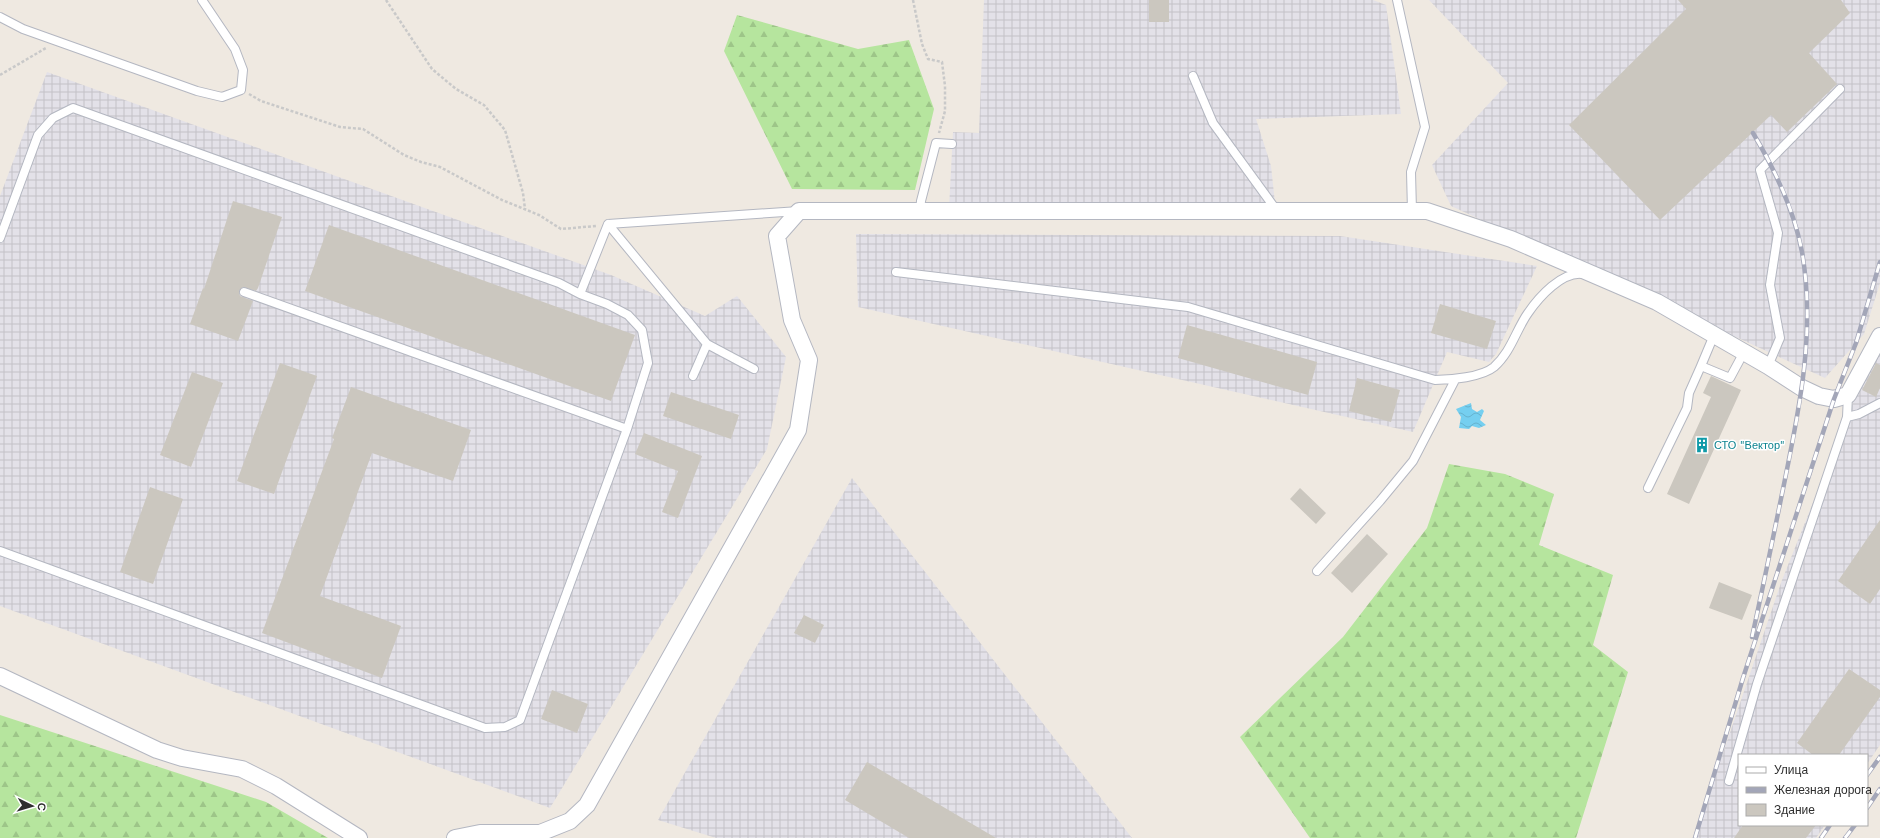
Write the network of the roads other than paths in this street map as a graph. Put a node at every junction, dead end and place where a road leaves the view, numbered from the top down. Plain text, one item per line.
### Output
1 (202, 0) edge
2 (1397, 0) edge
3 (0, 17) edge
4 (1193, 76) dead end
5 (1840, 89) dead end
6 (952, 144) dead end
7 (799, 211) junction
8 (920, 211) junction
9 (1278, 211) junction
10 (1412, 211) junction
11 (608, 224) junction
12 (0, 238) edge
13 (896, 272) dead end
14 (1597, 276) junction
15 (244, 292) dead end
16 (580, 294) junction
17 (1714, 335) junction
18 (1880, 336) edge
19 (707, 344) junction
20 (1744, 352) junction
21 (1701, 366) junction
22 (1768, 366) junction
23 (754, 369) dead end
24 (693, 376) dead end
25 (1456, 380) junction
26 (1848, 395) junction
27 (1880, 403) edge
28 (1847, 417) junction
29 (627, 429) junction
30 (1648, 488) dead end
31 (0, 551) edge
32 (1317, 571) dead end
33 (0, 676) edge
34 (1729, 782) dead end
35 (360, 838) edge
36 (455, 838) edge

1 - 3 lane
2 - 10 lane
4 - 9 lane
5 - 22 lane
6 - 8 lane
7 - 8 street
7 - 11 lane
7 - 36 street
8 - 9 street
9 - 10 street
10 - 14 street
11 - 16 lane
11 - 19 lane
12 - 16 lane
13 - 25 lane
14 - 17 street
14 - 25 lane
15 - 29 lane
16 - 29 lane
17 - 20 street
17 - 21 lane
18 - 26 street
19 - 23 lane
19 - 24 lane
20 - 21 lane
20 - 22 street
21 - 30 lane
22 - 26 street
25 - 32 lane
26 - 28 lane
27 - 28 lane
28 - 34 lane
29 - 31 lane
33 - 35 street

